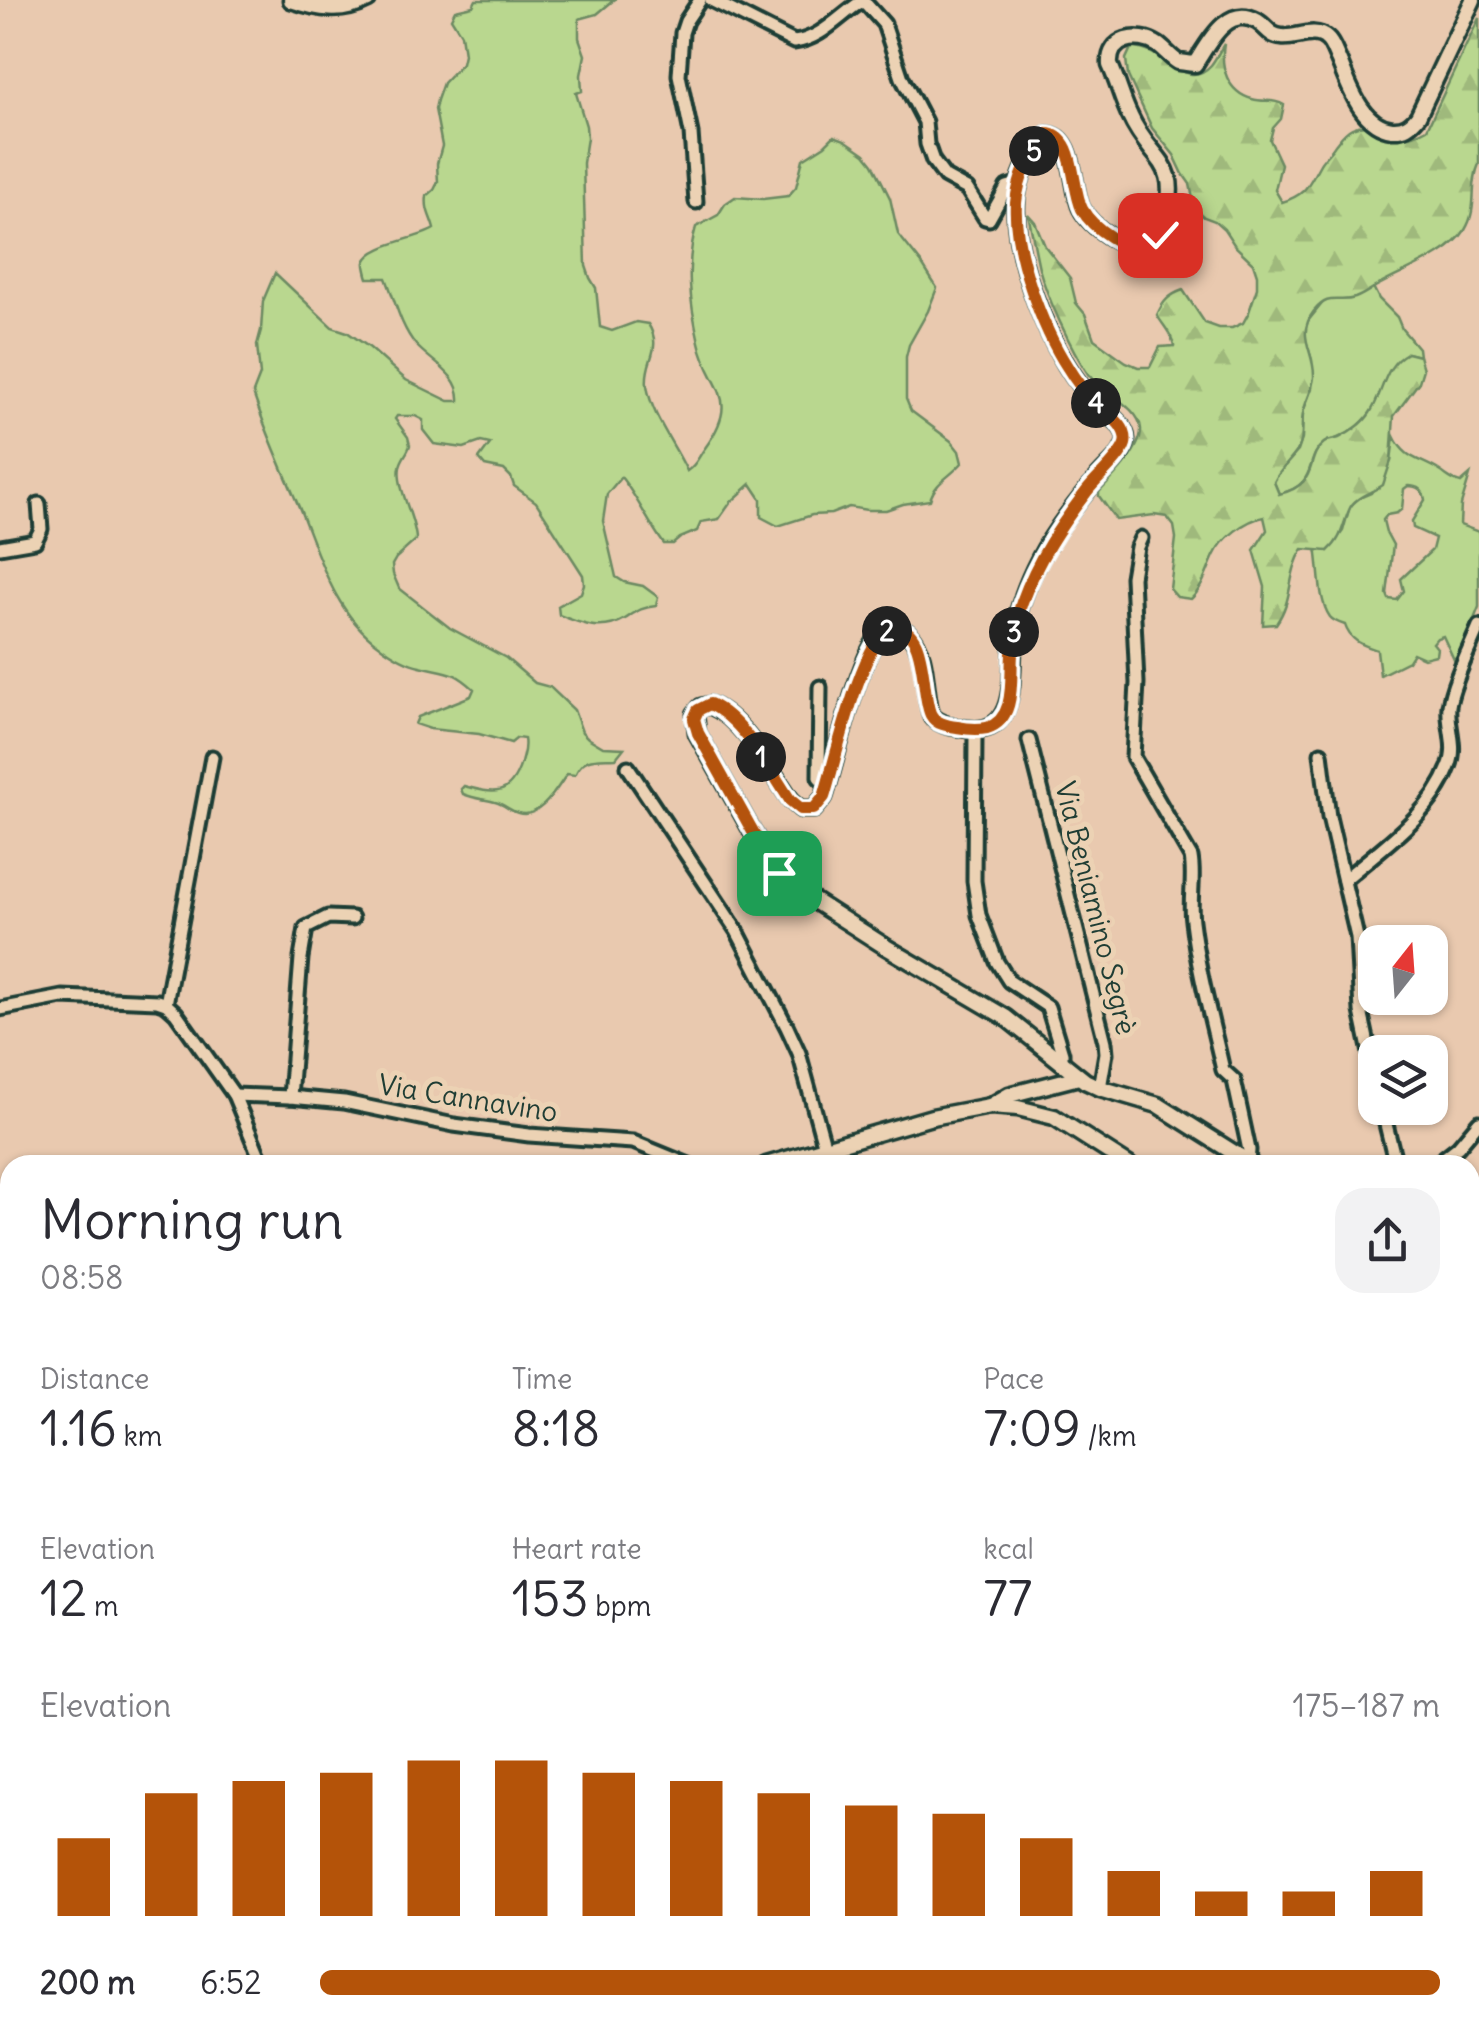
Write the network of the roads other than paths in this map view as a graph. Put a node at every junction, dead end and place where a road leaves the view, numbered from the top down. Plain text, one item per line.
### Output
1 (291, 0) edge
2 (368, 0) edge
3 (700, 0) edge
4 (711, 0) edge
5 (1474, 0) edge
6 (1019, 188) junction
7 (696, 202) dead end
8 (39, 504) dead end
9 (1141, 538) dead end
10 (0, 546) edge
11 (1479, 626) edge
12 (820, 687) dead end
13 (975, 734) dead end
14 (1030, 740) dead end
15 (1321, 753) dead end
16 (212, 757) dead end
17 (628, 767) dead end
18 (828, 787) junction
19 (1344, 880) junction
20 (352, 918) dead end
21 (166, 1004) junction
22 (0, 1009) edge
23 (1366, 1035) edge
24 (1062, 1064) junction
25 (1079, 1077) junction
26 (1100, 1088) junction
27 (234, 1095) junction
28 (290, 1097) junction
29 (990, 1106) junction
30 (1479, 1122) edge
31 (1386, 1125) edge
32 (826, 1148) junction
33 (259, 1155) edge
34 (665, 1155) edge
35 (801, 1155) edge
36 (1113, 1155) edge
37 (1235, 1155) edge
38 (1249, 1155) edge
39 (1394, 1155) edge
40 (1449, 1155) edge

1 - 2 street
3 - 7 street
4 - 6 street
5 - 6 street
6 - 18 street
8 - 10 street
9 - 38 street
11 - 19 street
12 - 18 street
13 - 24 street
14 - 26 street, Via Beniamino Segrè
15 - 19 street
16 - 21 street
17 - 32 street
18 - 24 street
19 - 23 street
20 - 28 street
21 - 22 street
21 - 27 street
24 - 25 street
25 - 26 street
25 - 29 street
26 - 37 street
27 - 28 street, Via Cannavino
27 - 33 street
28 - 34 street, Via Cannavino
29 - 32 street
29 - 36 street
30 - 40 street
31 - 39 street
32 - 35 street

